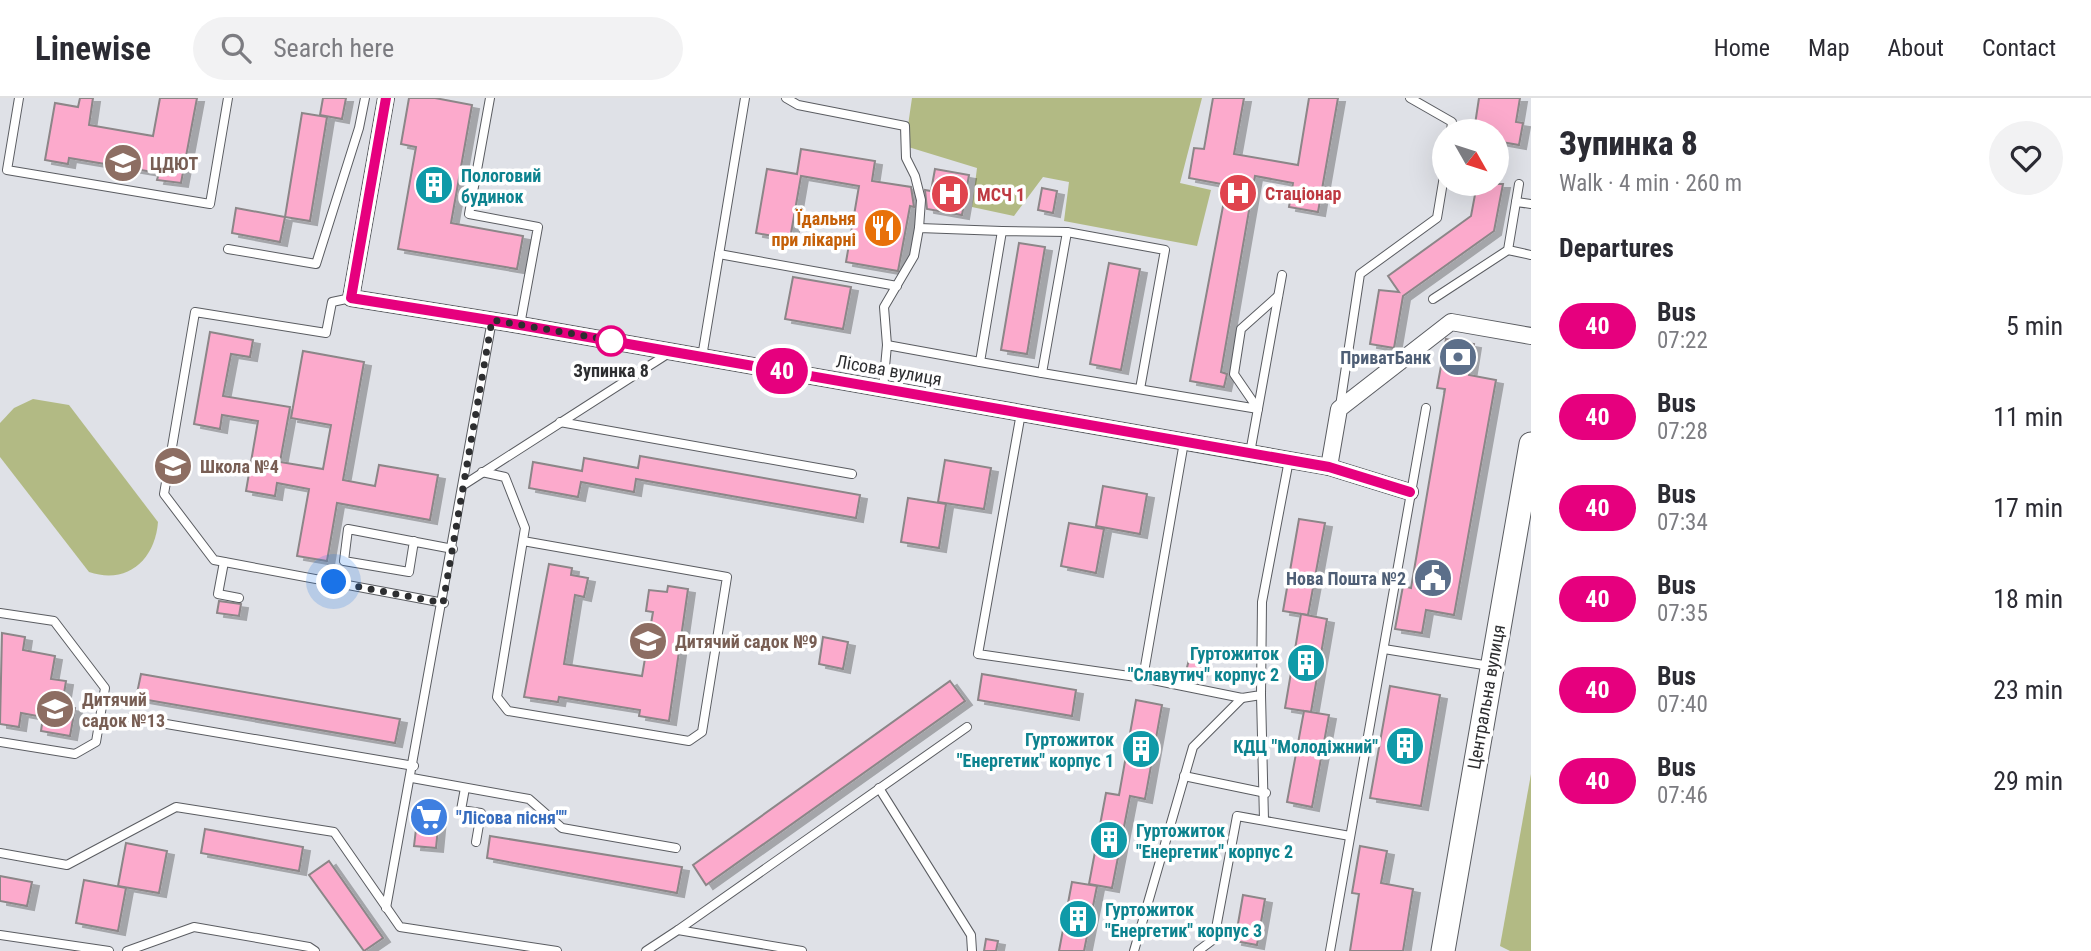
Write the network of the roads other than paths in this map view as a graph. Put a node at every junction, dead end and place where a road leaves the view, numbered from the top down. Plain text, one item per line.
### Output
1 (19, 98) edge
2 (228, 98) edge
3 (365, 98) edge
4 (386, 98) edge
5 (490, 98) edge
6 (745, 98) edge
7 (786, 98) edge
8 (1410, 98) edge
9 (1447, 119) edge
10 (359, 128) junction
11 (380, 132) junction
12 (1519, 184) dead end
13 (1441, 196) edge
14 (1516, 202) junction
15 (1531, 204) edge
16 (919, 228) junction
17 (1002, 231) junction
18 (1067, 232) junction
19 (228, 249) dead end
20 (1508, 250) junction
21 (719, 254) junction
22 (1531, 255) edge
23 (1282, 275) dead end
24 (897, 286) junction
25 (1278, 296) junction
26 (351, 298) junction
27 (1433, 299) dead end
28 (492, 320) junction
29 (520, 325) junction
30 (1531, 336) edge
31 (887, 345) junction
32 (671, 351) junction
33 (1347, 355) junction
34 (702, 357) junction
35 (980, 362) junction
36 (1396, 363) junction
37 (1042, 373) junction
38 (883, 389) junction
39 (1140, 390) junction
40 (1426, 408) dead end
41 (1258, 409) junction
42 (1339, 409) junction
43 (1021, 412) junction
44 (560, 422) junction
45 (1184, 442) junction
46 (1531, 444) edge
47 (1250, 453) junction
48 (1289, 460) junction
49 (1329, 467) junction
50 (482, 472) junction
51 (852, 474) dead end
52 (465, 484) junction
53 (1410, 492) junction
54 (414, 541) junction
55 (523, 541) junction
56 (453, 549) junction
57 (224, 562) junction
58 (239, 598) dead end
59 (443, 603) junction
60 (0, 613) edge
61 (1384, 649) junction
62 (1490, 666) junction
63 (1143, 678) junction
64 (1261, 695) junction
65 (1242, 698) junction
66 (131, 718) dead end
67 (967, 727) dead end
68 (0, 742) edge
69 (414, 766) junction
70 (1184, 776) junction
71 (412, 778) junction
72 (465, 788) junction
73 (879, 788) junction
74 (1266, 793) junction
75 (1264, 820) junction
76 (1350, 836) junction
77 (476, 842) dead end
78 (676, 848) dead end
79 (0, 853) edge
80 (386, 908) junction
81 (678, 930) junction
82 (0, 935) edge
83 (109, 951) edge
84 (127, 951) edge
85 (315, 951) edge
86 (557, 951) edge
87 (646, 951) edge
88 (802, 951) edge
89 (972, 951) edge
90 (1134, 951) edge
91 (1198, 951) edge
92 (1330, 951) edge
93 (1443, 951) edge

1 - 2 lane
3 - 10 lane
4 - 11 street
5 - 29 lane
6 - 21 lane
7 - 16 lane
8 - 9 lane
10 - 11 lane
10 - 19 lane
11 - 26 street
12 - 14 lane
13 - 33 lane
14 - 15 lane
14 - 20 lane
16 - 17 lane
16 - 24 lane
17 - 18 lane
17 - 35 lane
18 - 37 lane
18 - 39 lane
20 - 22 lane
20 - 27 lane
21 - 24 lane
21 - 34 lane
23 - 25 lane
24 - 31 lane
25 - 41 lane
25 - 41 lane
26 - 28 street, Лісова вулиця
26 - 57 lane
28 - 29 street, Лісова вулиця
28 - 52 lane
29 - 32 street, Лісова вулиця
30 - 36 street
31 - 35 lane
31 - 38 lane
32 - 34 street, Лісова вулиця
32 - 44 lane
33 - 36 lane
33 - 42 lane
34 - 38 street, Лісова вулиця
35 - 37 lane
36 - 42 street
37 - 39 lane
38 - 43 street, Лісова вулиця
39 - 41 lane
40 - 53 lane
41 - 47 lane
42 - 49 street
43 - 45 street, Лісова вулиця
43 - 63 lane
44 - 50 lane
44 - 51 lane
45 - 47 street, Лісова вулиця
45 - 63 lane
46 - 62 street, Центральна вулиця
47 - 48 street, Лісова вулиця
48 - 49 street, Лісова вулиця
48 - 64 lane
49 - 53 street, Лісова вулиця
50 - 52 lane
50 - 55 lane
52 - 56 lane
53 - 61 lane
54 - 54 lane
54 - 56 lane
55 - 55 lane
56 - 59 lane
57 - 58 lane
57 - 59 lane
59 - 69 lane
60 - 68 lane
61 - 62 lane
61 - 76 lane
62 - 93 street, Центральна вулиця
63 - 65 lane
64 - 65 lane
64 - 74 lane
65 - 70 lane
66 - 69 lane
67 - 73 lane
69 - 71 lane
70 - 74 lane
70 - 90 lane
71 - 72 lane
71 - 80 lane
72 - 77 lane
72 - 78 lane
73 - 81 lane
73 - 89 lane
74 - 75 lane
75 - 76 lane
75 - 91 lane
76 - 92 lane
79 - 80 lane
80 - 86 lane
81 - 87 lane
81 - 88 lane
82 - 83 lane
84 - 85 lane

